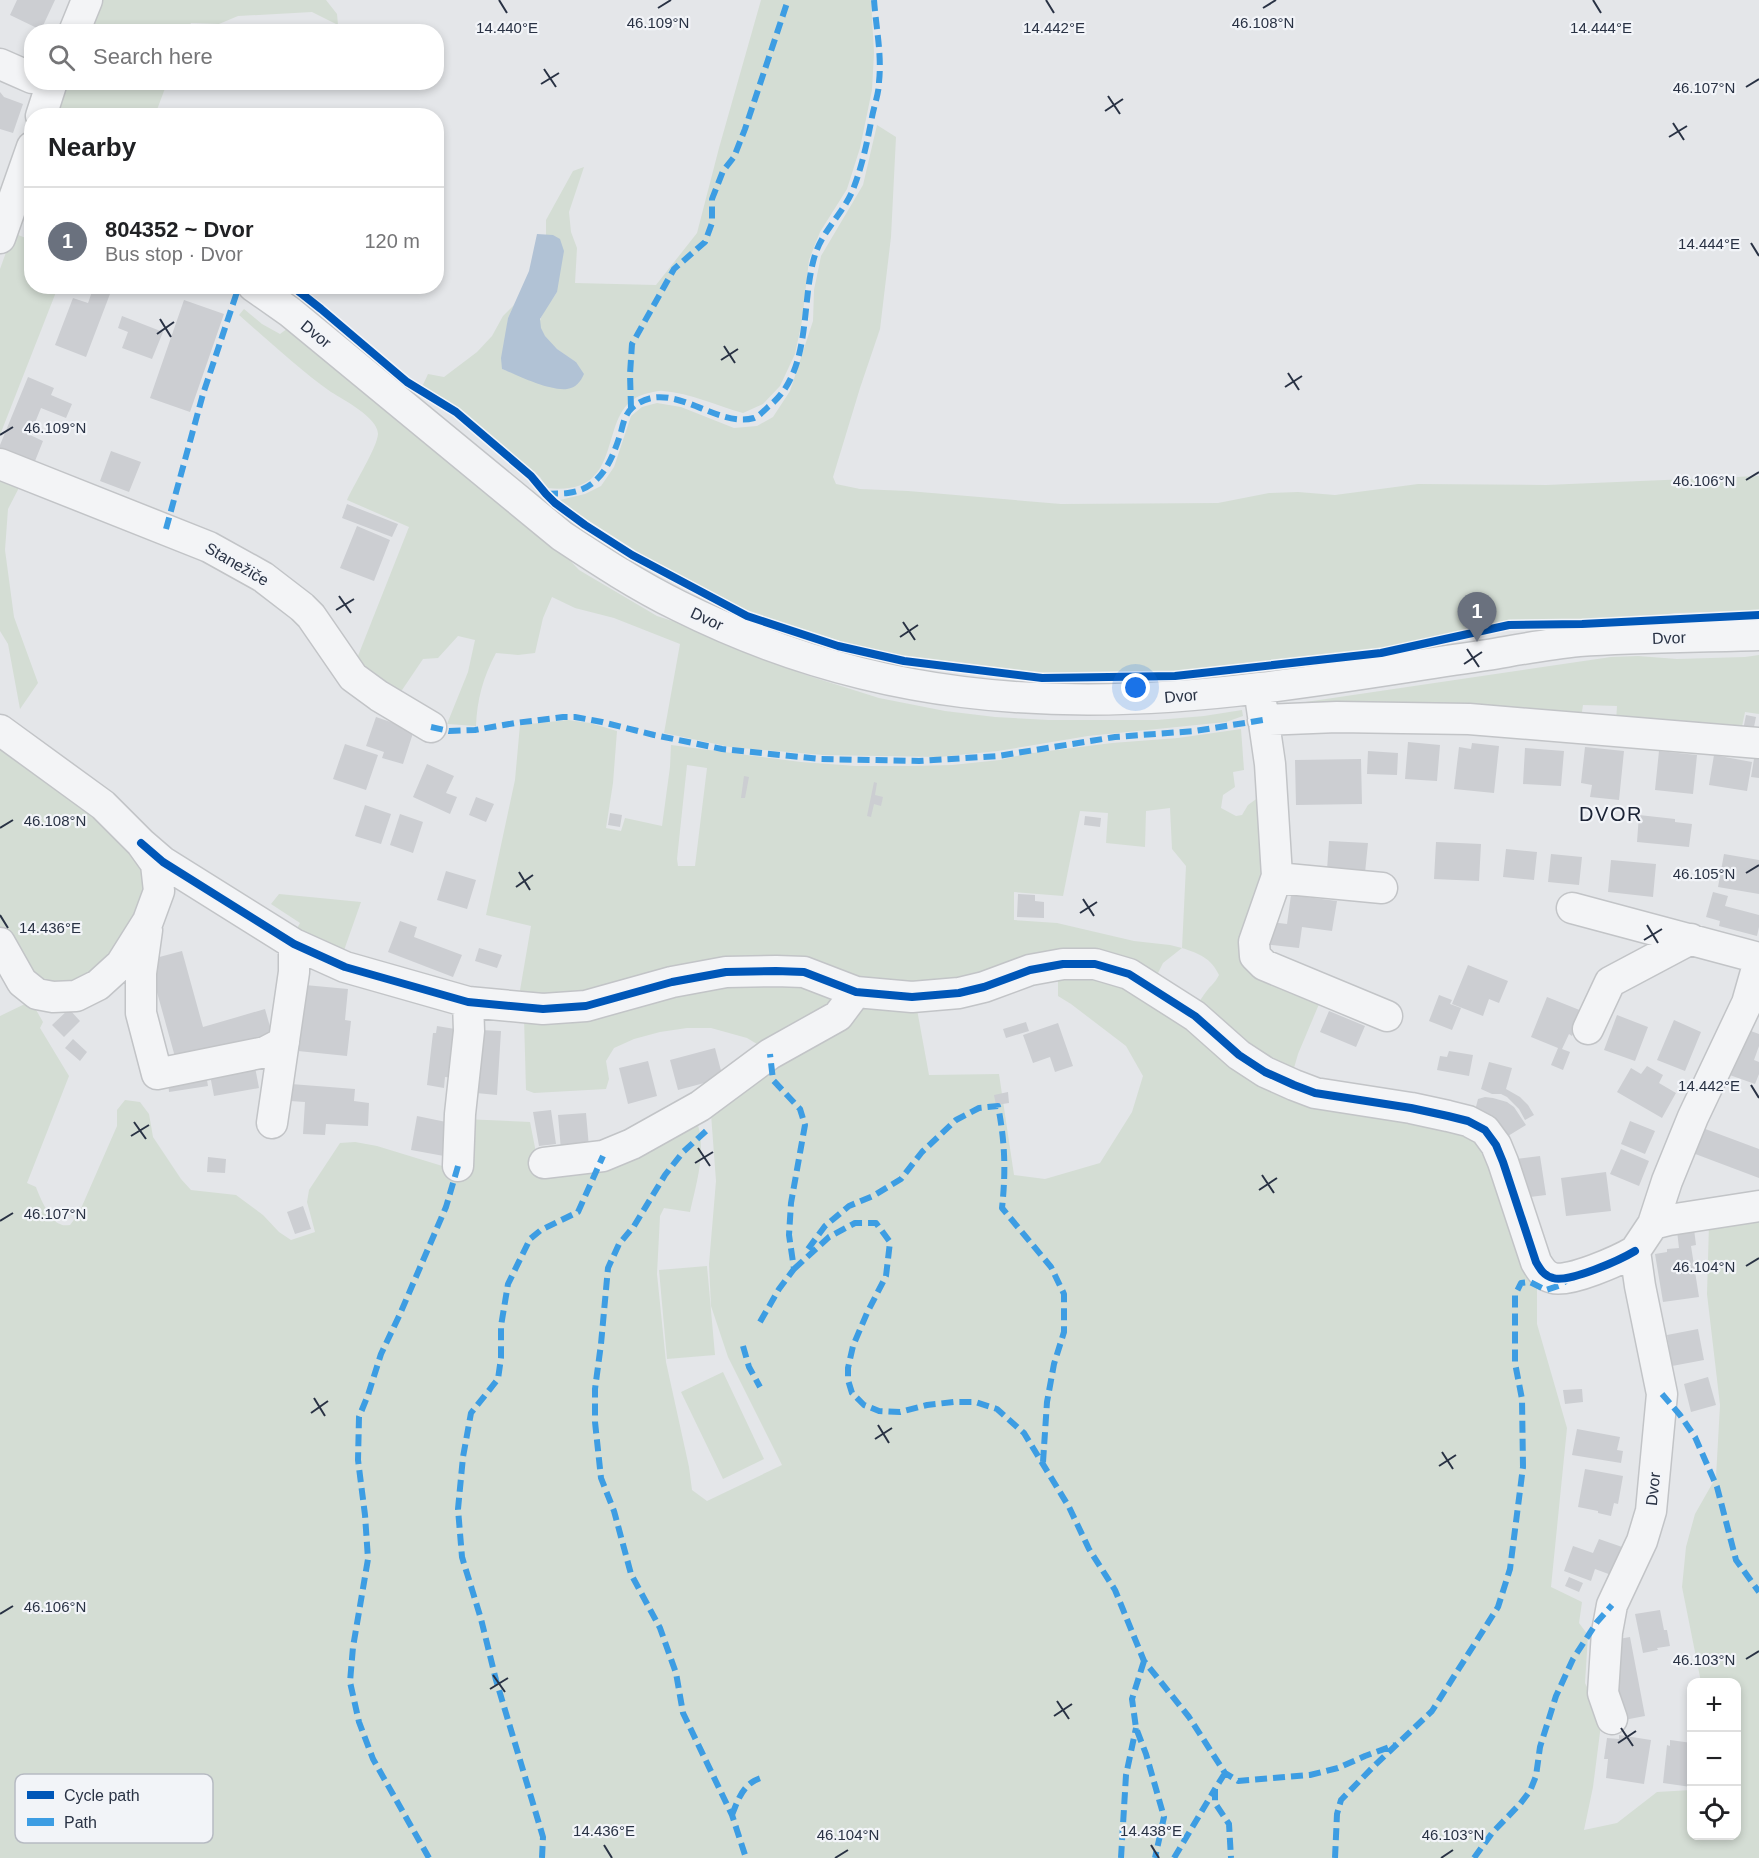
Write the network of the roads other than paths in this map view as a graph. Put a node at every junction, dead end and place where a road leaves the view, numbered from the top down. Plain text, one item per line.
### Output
1 (87, 0) edge
2 (77, 24) edge
3 (0, 64) edge
4 (24, 74) edge
5 (43, 90) edge
6 (42, 108) edge
7 (24, 185) edge
8 (0, 238) edge
9 (264, 294) edge
10 (0, 464) edge
11 (1759, 635) edge
12 (1259, 688) junction
13 (1263, 720) junction
14 (431, 726) dead end
15 (0, 730) edge
16 (1759, 743) edge
17 (141, 843) junction
18 (1276, 878) junction
19 (1382, 888) dead end
20 (1572, 908) dead end
21 (148, 921) junction
22 (1691, 939) junction
23 (0, 943) edge
24 (294, 944) junction
25 (1759, 959) edge
26 (856, 992) junction
27 (468, 1002) junction
28 (1387, 1016) dead end
29 (1588, 1029) dead end
30 (284, 1042) junction
31 (272, 1123) dead end
32 (544, 1163) dead end
33 (458, 1166) dead end
34 (1759, 1206) edge
35 (1653, 1224) junction
36 (1635, 1251) junction
37 (1612, 1719) dead end

1 - 2 street
3 - 4 street
5 - 6 street
7 - 8 street
9 - 12 street, Dvor
10 - 14 street, Stanežiče
11 - 12 street, Dvor
12 - 13 street
13 - 16 street
13 - 18 street
15 - 17 street
17 - 21 street
17 - 24 street
18 - 19 street
18 - 28 street
20 - 22 street
21 - 23 street
21 - 30 street
22 - 25 street
22 - 29 street
24 - 27 street
24 - 30 street
25 - 35 street
26 - 27 street
26 - 32 street
26 - 36 street
27 - 33 street
30 - 31 street
34 - 35 street
35 - 36 street
36 - 37 street, Dvor

